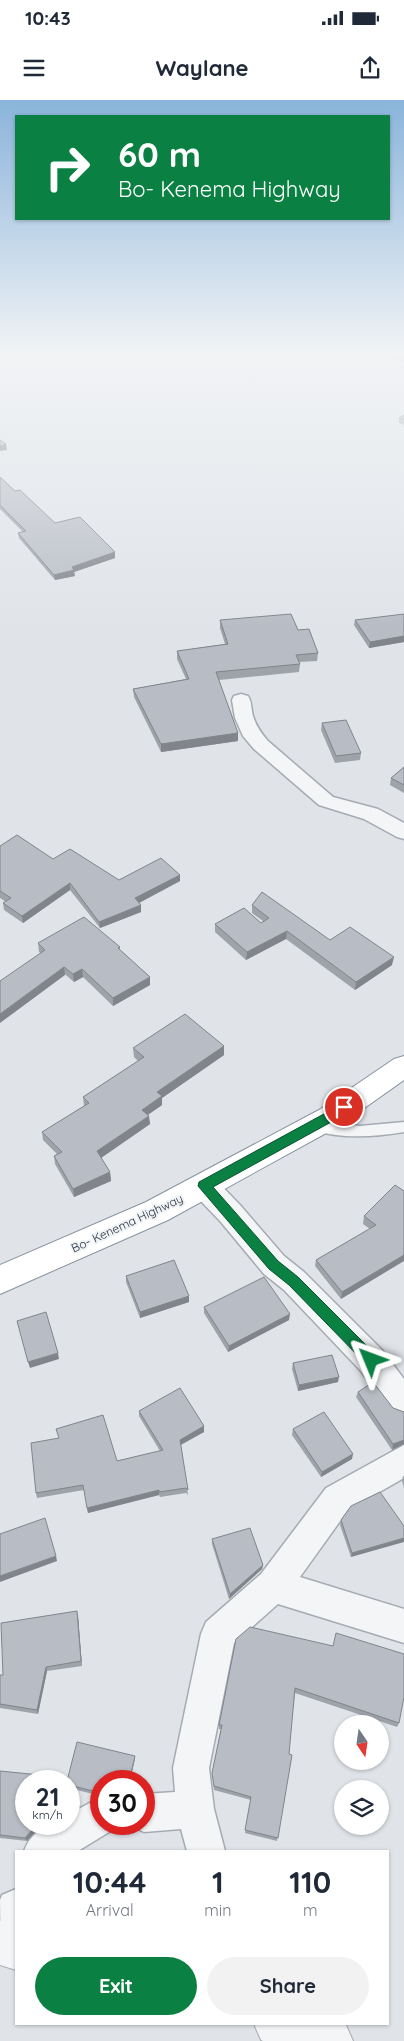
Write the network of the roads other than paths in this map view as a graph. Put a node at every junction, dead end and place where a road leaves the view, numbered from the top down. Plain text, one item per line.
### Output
1 (241, 700) dead end
2 (404, 832) edge
3 (404, 1066) edge
4 (315, 1125) junction
5 (404, 1128) edge
6 (204, 1186) junction
7 (0, 1280) edge
8 (404, 1403) edge
9 (404, 1460) edge
10 (273, 1586) junction
11 (404, 1626) edge
12 (194, 1809) junction
13 (155, 1812) edge
14 (90, 1823) edge
15 (45, 1850) edge
16 (206, 1850) edge
17 (270, 2025) edge
18 (280, 2025) edge
19 (268, 2041) edge
20 (330, 2041) edge

1 - 2 street
3 - 4 highway, Bo- Kenema Highway
4 - 5 lane
4 - 6 highway, Bo- Kenema Highway
6 - 7 highway, Bo- Kenema Highway
6 - 8 street
9 - 10 street
10 - 11 street
10 - 12 street
12 - 13 street
12 - 16 street
14 - 15 street
17 - 19 street
18 - 20 street

